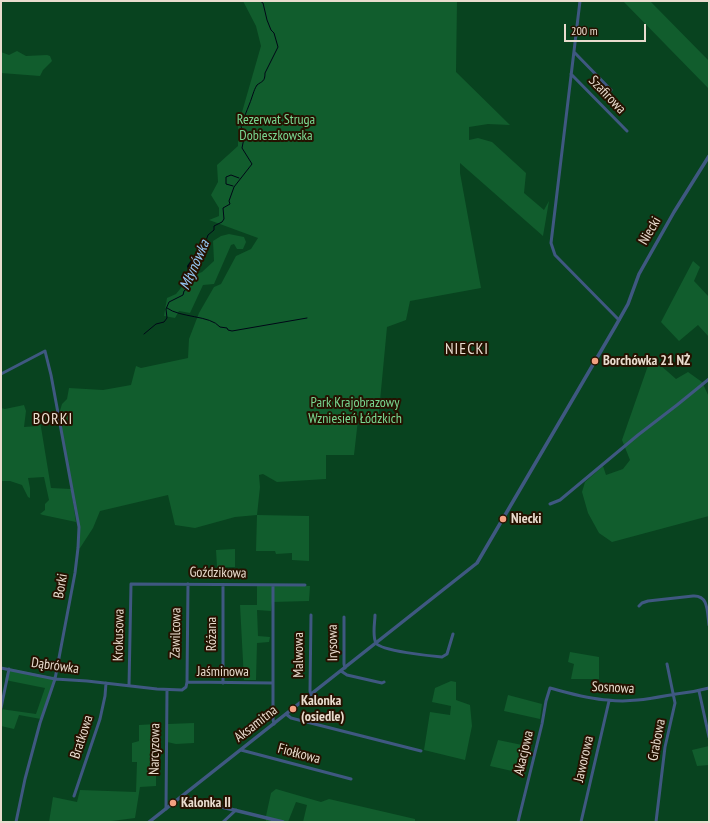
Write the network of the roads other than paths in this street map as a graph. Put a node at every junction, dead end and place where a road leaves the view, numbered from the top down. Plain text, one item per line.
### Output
1 (580, 1) edge
2 (574, 52) junction
3 (571, 74) junction
4 (611, 90) dead end
5 (627, 131) dead end
6 (709, 156) edge
7 (618, 320) junction
8 (1, 374) edge
9 (709, 379) edge
10 (550, 504) dead end
11 (131, 584) joint
12 (188, 584) junction
13 (223, 584) junction
14 (273, 585) junction
15 (305, 585) dead end
16 (639, 606) dead end
17 (311, 615) dead end
18 (375, 615) dead end
19 (344, 617) dead end
20 (709, 625) edge
21 (453, 634) dead end
22 (376, 643) junction
23 (667, 664) dead end
24 (1, 668) edge
25 (345, 668) junction
26 (9, 669) junction
27 (341, 671) junction
28 (54, 679) junction
29 (187, 682) junction
30 (223, 682) junction
31 (384, 682) dead end
32 (106, 683) junction
33 (273, 683) junction
34 (129, 686) junction
35 (550, 688) joint
36 (709, 688) edge
37 (167, 690) junction
38 (699, 691) junction
39 (311, 695) junction
40 (675, 695) junction
41 (609, 701) junction
42 (1, 708) edge
43 (286, 714) junction
44 (274, 724) junction
45 (709, 737) edge
46 (241, 750) junction
47 (421, 751) dead end
48 (351, 779) dead end
49 (74, 796) dead end
50 (181, 797) junction
51 (166, 809) junction
52 (236, 810) junction
53 (16, 822) edge
54 (149, 822) edge
55 (223, 822) edge
56 (283, 822) edge
57 (518, 822) edge
58 (581, 822) edge
59 (656, 822) edge

1 - 2 street
2 - 3 street
2 - 4 street
3 - 5 street, Szafirowa
3 - 7 street
6 - 7 street, Niecki
7 - 22 street, Niecki
8 - 28 street, Borki
9 - 10 street
11 - 12 street, Goździkowa
11 - 34 street, Krokusowa
12 - 13 street, Goździkowa
12 - 29 street, Zawilcowa
13 - 14 street, Goździkowa
13 - 30 street, Różana
14 - 15 street, Goździkowa
14 - 33 street
16 - 20 street
17 - 39 street, Malwowa
18 - 22 street
19 - 25 street, Irysowa
21 - 22 street
22 - 25 street, Aksamitna
23 - 40 street, Grabowa
24 - 26 street, Dąbrówka
25 - 27 street, Aksamitna
26 - 28 street, Dąbrówka
26 - 42 street
27 - 31 street
27 - 39 street, Aksamitna
28 - 32 street, Dąbrówka
28 - 53 street, Borki
29 - 30 street, Jaśminowa
29 - 37 street, Jaśminowa
30 - 33 street, Jaśminowa
32 - 34 street, Jaśminowa
32 - 49 street, Bratkowa
33 - 44 street
34 - 37 street, Jaśminowa
35 - 41 street, Sosnowa
35 - 57 street, Akacjowa
36 - 38 street, Sosnowa
37 - 51 street, Narcyzowa
38 - 40 street, Sosnowa
38 - 45 street
39 - 43 street, Aksamitna
40 - 41 street, Sosnowa
40 - 59 street, Grabowa
41 - 58 street, Jaworowa
43 - 44 street, Aksamitna
43 - 47 street
44 - 46 street, Aksamitna
46 - 48 street, Fiołkowa
46 - 50 street, Aksamitna
50 - 51 street, Aksamitna
50 - 52 street
51 - 54 street, Aksamitna
52 - 55 street
52 - 56 street

